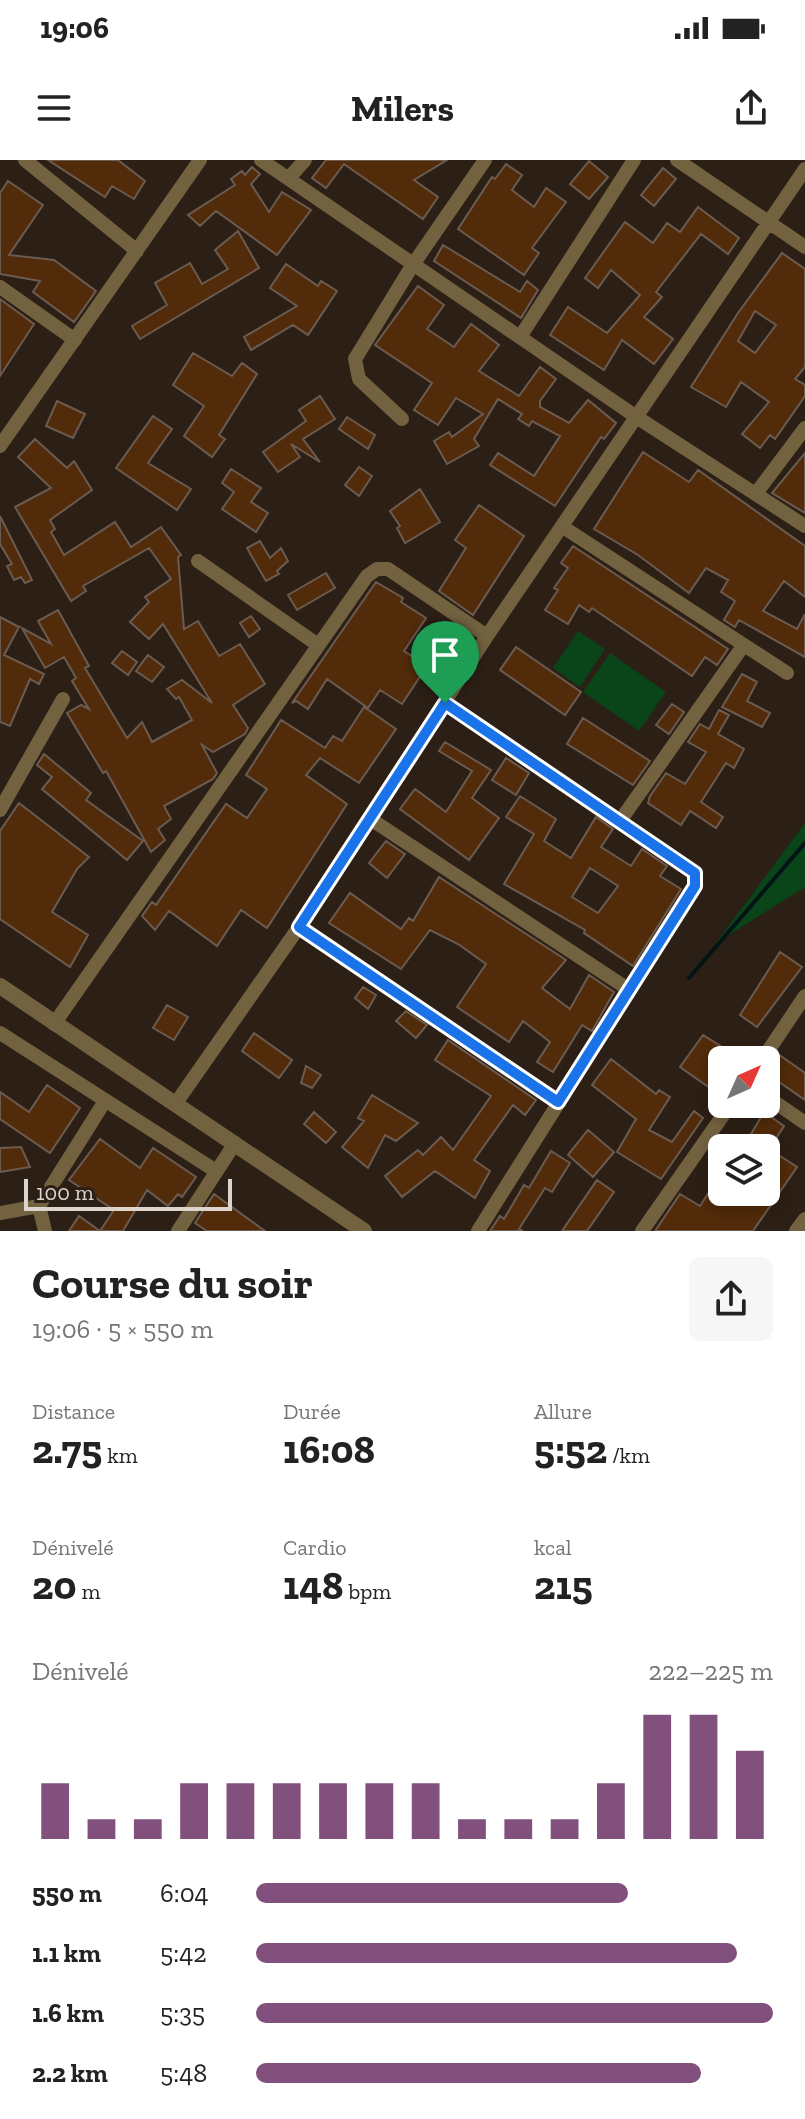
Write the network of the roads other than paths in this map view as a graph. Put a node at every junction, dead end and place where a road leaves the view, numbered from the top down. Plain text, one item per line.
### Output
1 (25, 160) edge
2 (200, 160) edge
3 (261, 160) edge
4 (305, 160) edge
5 (485, 160) edge
6 (634, 160) edge
7 (677, 160) edge
8 (805, 169) edge
9 (289, 178) junction
10 (769, 222) junction
11 (805, 247) edge
12 (137, 251) junction
13 (412, 266) junction
14 (0, 287) edge
15 (520, 337) junction
16 (75, 340) junction
17 (638, 418) junction
18 (402, 419) dead end
19 (805, 428) edge
20 (2, 438) edge
21 (757, 492) junction
22 (805, 526) edge
23 (563, 527) junction
24 (198, 561) dead end
25 (487, 636) junction
26 (318, 645) junction
27 (743, 646) junction
28 (787, 673) dead end
29 (63, 699) dead end
30 (445, 703) junction
31 (0, 810) edge
32 (369, 818) junction
33 (620, 821) junction
34 (299, 927) junction
35 (0, 986) edge
36 (628, 989) junction
37 (805, 996) edge
38 (54, 1024) junction
39 (0, 1033) edge
40 (771, 1046) edge
41 (105, 1101) junction
42 (558, 1102) junction
43 (176, 1103) junction
44 (780, 1106) edge
45 (721, 1118) edge
46 (805, 1123) edge
47 (235, 1143) junction
48 (216, 1171) junction
49 (39, 1206) junction
50 (0, 1213) edge
51 (805, 1219) edge
52 (45, 1231) edge
53 (178, 1231) edge
54 (364, 1231) edge
55 (478, 1231) edge
56 (642, 1231) edge
57 (796, 1231) edge

1 - 12 street
2 - 12 street
3 - 9 street
4 - 9 street
5 - 13 street
6 - 15 street
7 - 10 street
8 - 10 street
9 - 13 street
10 - 11 street
10 - 17 street
12 - 16 street
13 - 15 street
13 - 18 street
14 - 16 street
15 - 17 street
16 - 20 street
17 - 21 street
17 - 23 street
19 - 21 street
21 - 22 street
23 - 25 street
23 - 27 street
24 - 26 street
25 - 26 street
25 - 30 street
26 - 38 street
27 - 28 street
27 - 33 street
29 - 31 street
30 - 32 street
30 - 33 street
32 - 34 street
32 - 36 street
33 - 36 street
34 - 42 street
34 - 43 street
35 - 38 street
36 - 42 street
37 - 40 street
38 - 43 street
39 - 41 street
41 - 48 street
41 - 49 street
42 - 55 street
43 - 47 street
44 - 46 street
45 - 56 street
47 - 48 street
47 - 54 street
48 - 53 street
49 - 50 street
49 - 52 street
51 - 57 street

